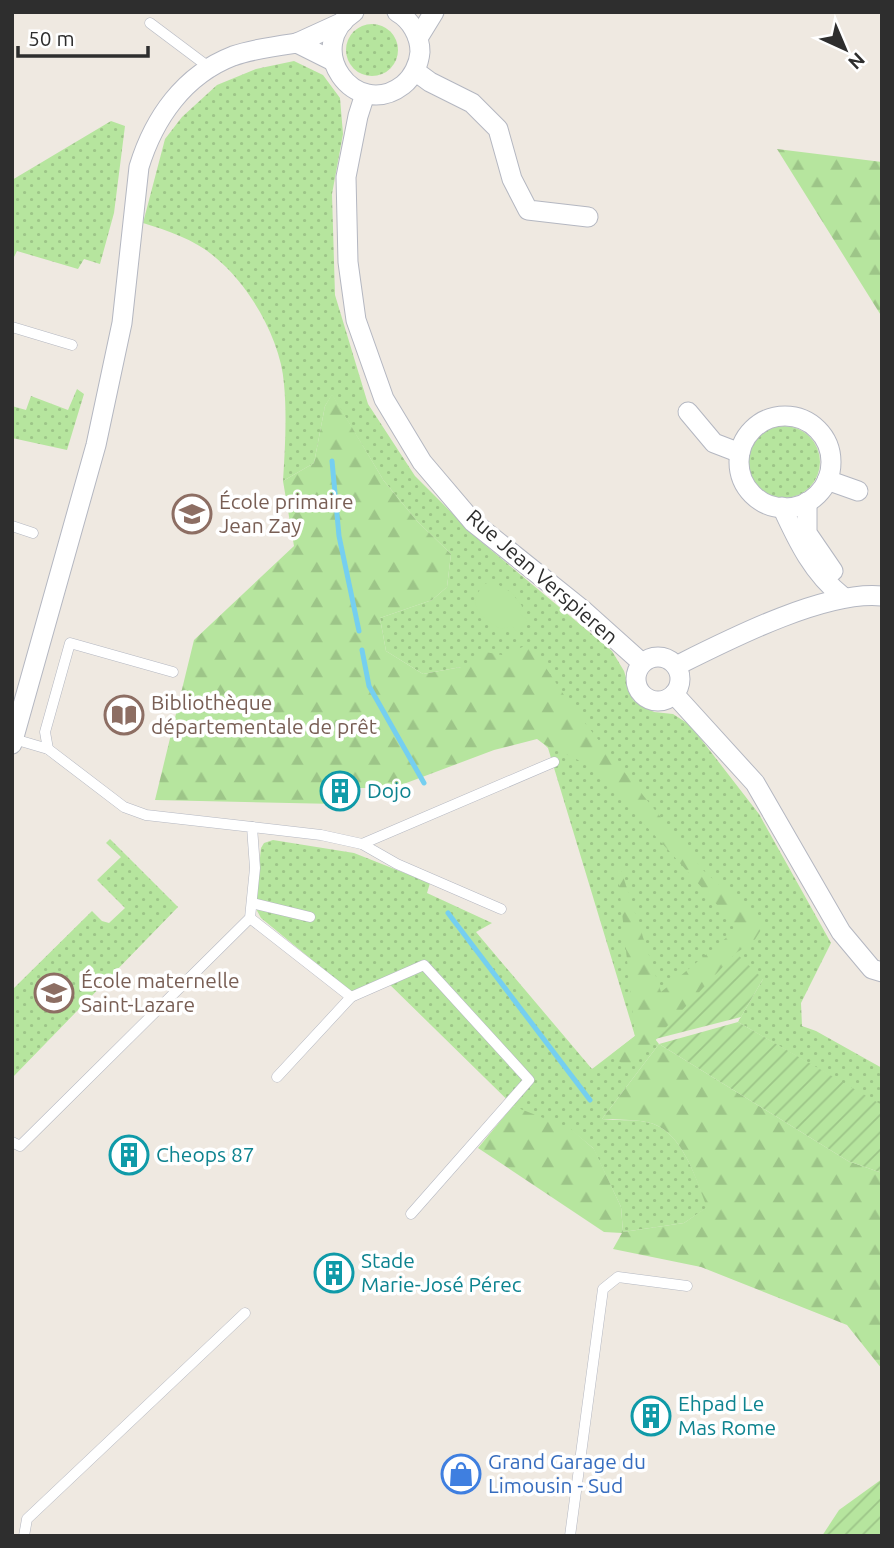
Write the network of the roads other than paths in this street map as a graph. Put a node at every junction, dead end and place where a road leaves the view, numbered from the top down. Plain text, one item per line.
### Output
1 (397, 12) edge
2 (434, 12) edge
3 (348, 17) edge
4 (150, 23) dead end
5 (418, 38) junction
6 (297, 43) junction
7 (333, 61) junction
8 (211, 68) junction
9 (415, 71) junction
10 (365, 94) junction
11 (588, 217) dead end
12 (12, 327) edge
13 (72, 345) dead end
14 (688, 412) dead end
15 (740, 453) junction
16 (827, 480) junction
17 (858, 491) dead end
18 (807, 502) junction
19 (782, 507) junction
20 (12, 526) edge
21 (33, 533) dead end
22 (882, 596) edge
23 (844, 597) junction
24 (642, 663) junction
25 (676, 666) junction
26 (173, 672) dead end
27 (674, 694) junction
28 (13, 740) edge
29 (48, 749) junction
30 (554, 762) dead end
31 (252, 827) junction
32 (362, 844) junction
33 (252, 903) junction
34 (501, 909) dead end
35 (310, 916) dead end
36 (250, 918) junction
37 (882, 972) edge
38 (351, 998) junction
39 (277, 1077) dead end
40 (12, 1142) edge
41 (411, 1214) dead end
42 (687, 1286) dead end
43 (245, 1313) dead end
44 (24, 1536) edge
45 (570, 1536) edge

1 - 5 street
2 - 5 street
3 - 6 street
3 - 7 street
4 - 8 lane
5 - 9 street
6 - 7 street
6 - 8 street
7 - 10 street
8 - 28 street
9 - 10 street
9 - 11 street
10 - 24 street, Rue Jean Verspieren
12 - 13 lane
14 - 15 street
15 - 16 street
15 - 19 street
16 - 17 street
16 - 18 street
18 - 19 street
18 - 23 street
19 - 23 street
20 - 21 lane
22 - 23 street
23 - 25 street
24 - 25 street
24 - 27 street
25 - 27 street
26 - 29 lane
27 - 37 street
28 - 29 lane
29 - 31 lane
30 - 32 lane
31 - 32 lane
31 - 33 lane
32 - 34 lane
33 - 35 lane
33 - 36 lane
36 - 38 lane
36 - 40 lane
38 - 39 lane
38 - 41 lane
42 - 45 lane
43 - 44 lane

